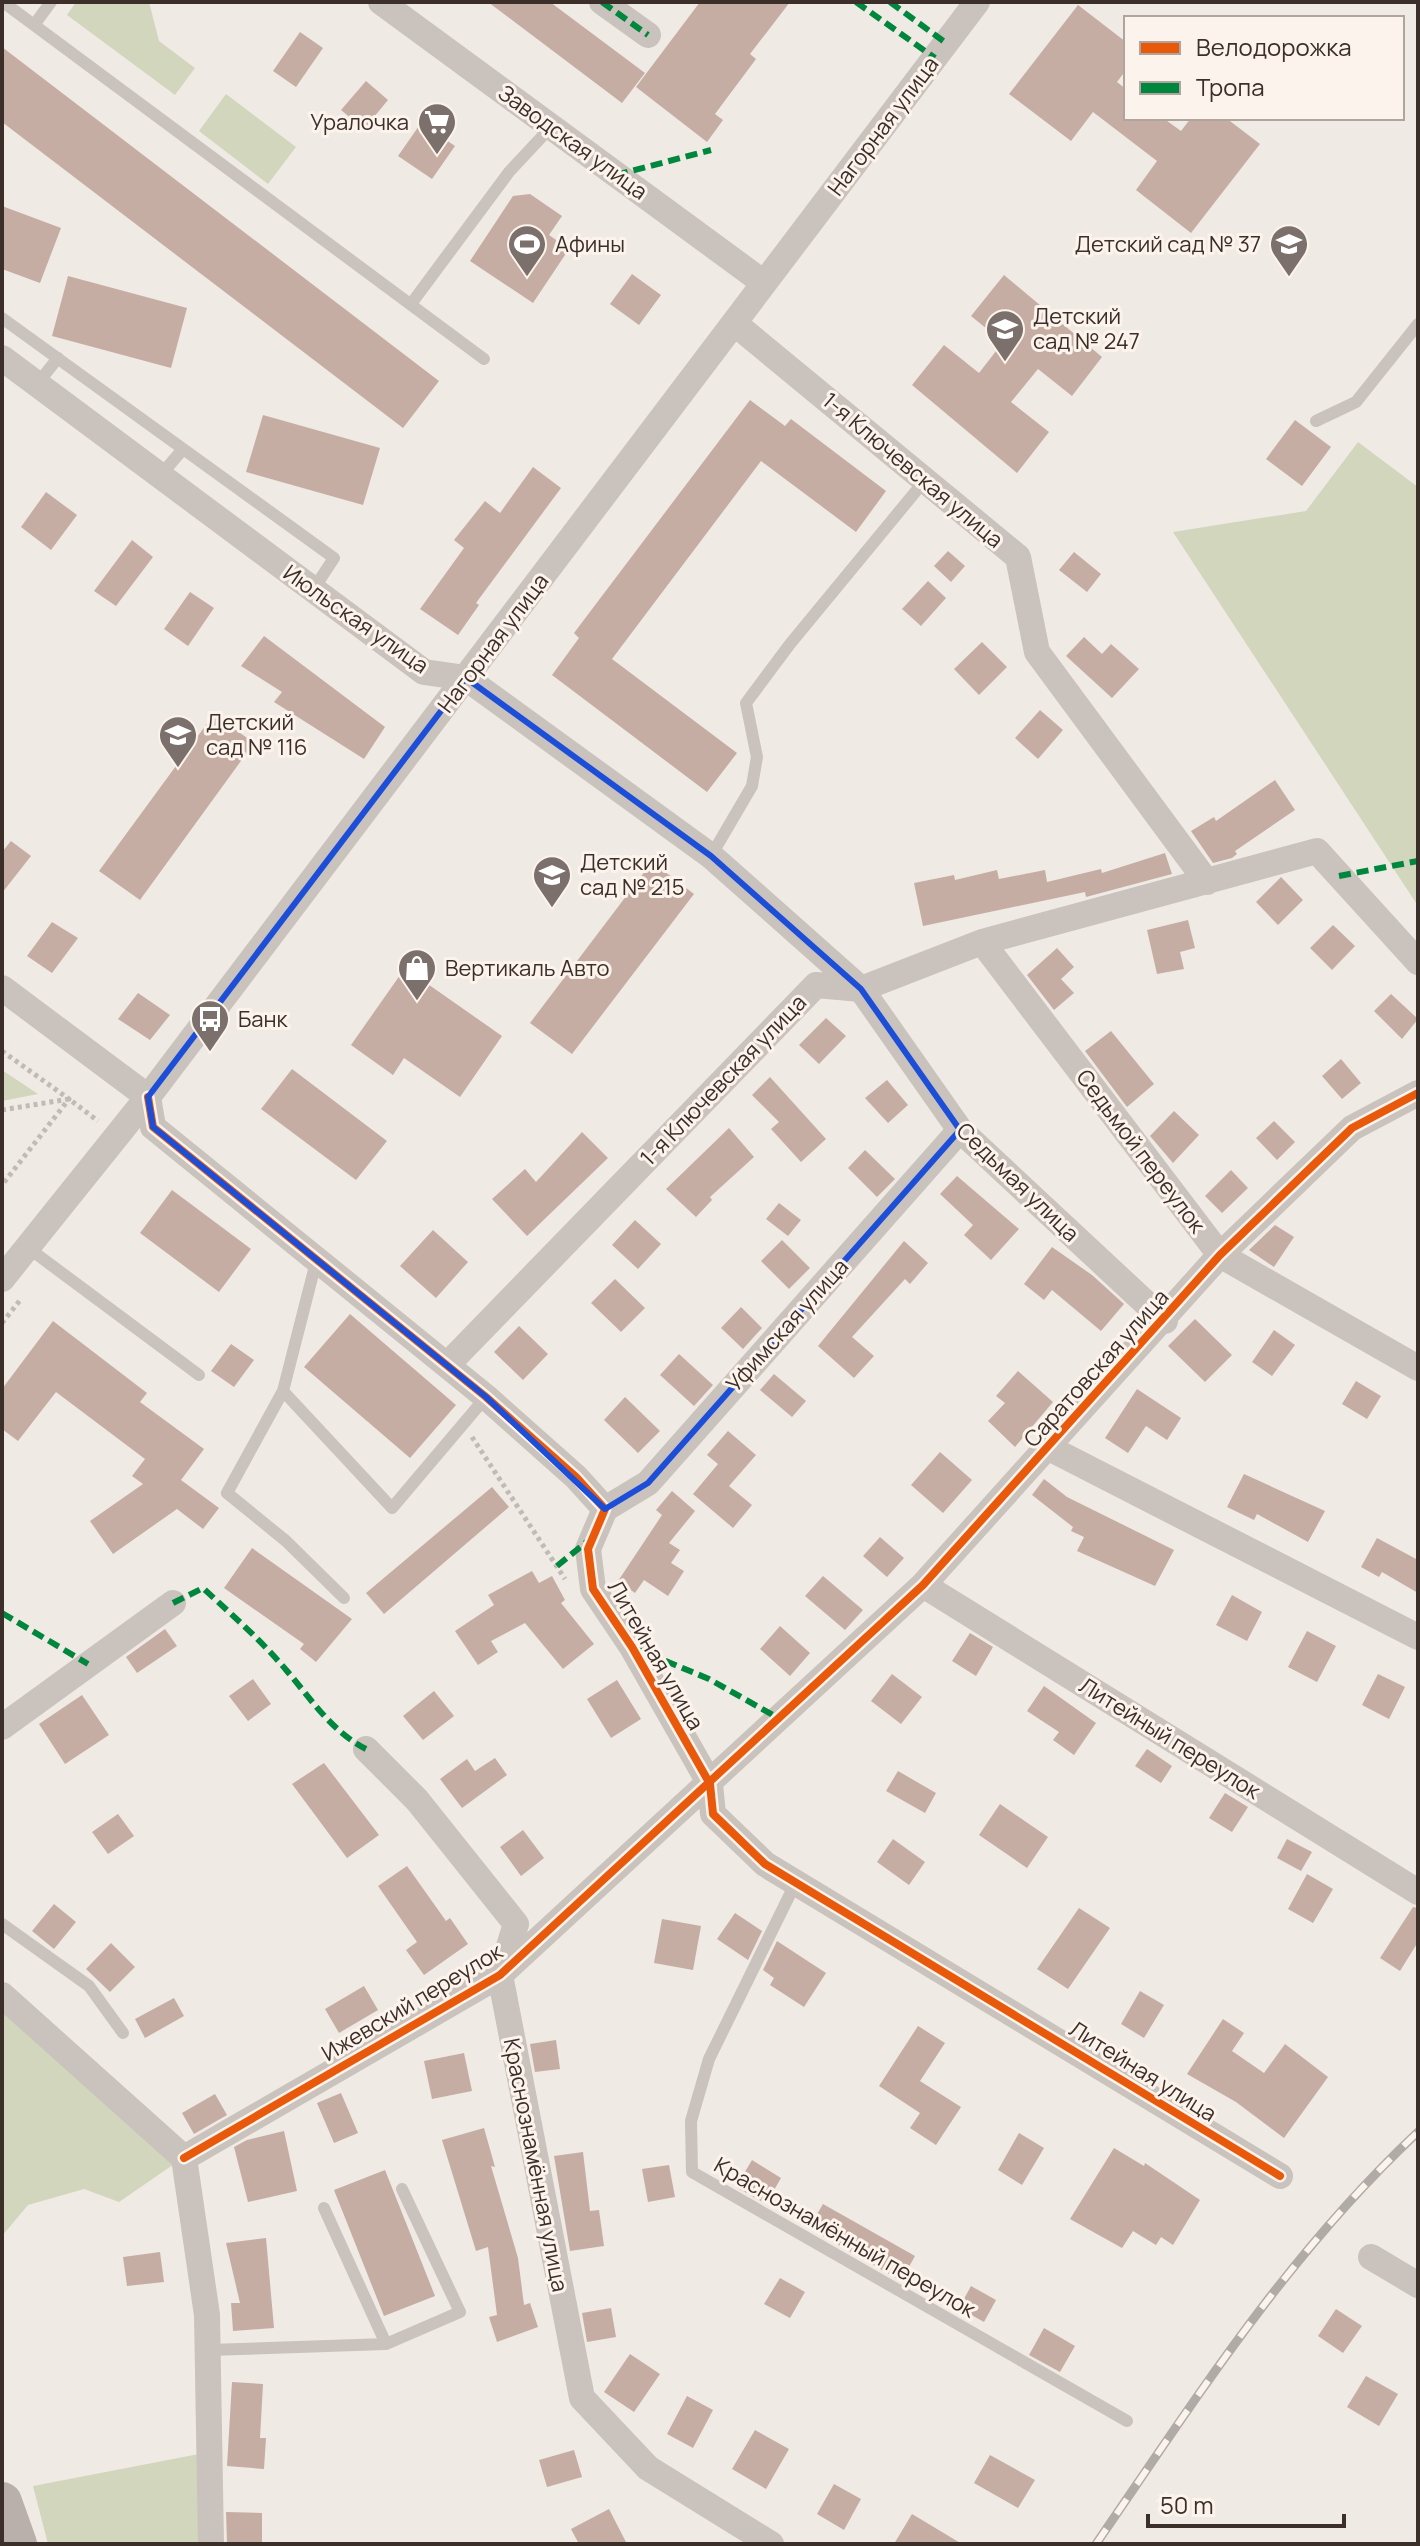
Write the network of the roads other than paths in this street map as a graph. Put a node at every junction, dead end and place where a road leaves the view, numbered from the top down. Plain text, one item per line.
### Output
1 (3, 2) edge
2 (51, 2) edge
3 (381, 2) edge
4 (602, 2) edge
5 (977, 2) edge
6 (34, 25) junction
7 (648, 35) dead end
8 (551, 127) junction
9 (764, 283) junction
10 (411, 304) junction
11 (2, 318) edge
12 (734, 323) junction
13 (1418, 324) edge
14 (2, 358) edge
15 (58, 358) junction
16 (484, 359) dead end
17 (37, 384) junction
18 (1316, 421) dead end
19 (183, 449) junction
20 (160, 476) junction
21 (926, 479) junction
22 (313, 590) junction
23 (466, 678) junction
24 (711, 856) junction
25 (1207, 882) junction
26 (982, 942) junction
27 (1418, 962) edge
28 (2, 988) edge
29 (861, 989) junction
30 (1418, 1093) edge
31 (148, 1097) junction
32 (960, 1130) junction
33 (27, 1247) junction
34 (1220, 1255) junction
35 (316, 1262) junction
36 (2, 1279) edge
37 (1165, 1321) junction
38 (447, 1365) junction
39 (1418, 1368) edge
40 (199, 1375) dead end
41 (283, 1391) junction
42 (486, 1397) junction
43 (1049, 1448) junction
44 (605, 1509) junction
45 (923, 1585) junction
46 (344, 1598) dead end
47 (173, 1603) dead end
48 (1418, 1637) edge
49 (2, 1727) edge
50 (366, 1749) dead end
51 (710, 1784) junction
52 (797, 1880) junction
53 (1418, 1892) edge
54 (2, 1924) edge
55 (500, 1975) junction
56 (2, 1995) edge
57 (123, 2033) dead end
58 (184, 2158) junction
59 (1280, 2176) dead end
60 (402, 2189) dead end
61 (324, 2208) dead end
62 (1371, 2257) dead end
63 (1418, 2285) edge
64 (386, 2344) junction
65 (208, 2350) junction
66 (1127, 2421) dead end
67 (2, 2502) edge
68 (17, 2544) edge
69 (211, 2544) edge
70 (771, 2544) edge

1 - 6 lane
2 - 6 lane
3 - 8 street, Заводская улица
4 - 7 street
5 - 9 street, Нагорная улица
6 - 10 lane
8 - 9 street, Заводская улица
8 - 10 lane
9 - 12 street, Нагорная улица
10 - 16 lane
11 - 15 lane
12 - 21 street, 1-я Ключевская улица
12 - 23 street, Нагорная улица
13 - 18 lane
14 - 17 street, Июльская улица
15 - 17 lane
15 - 19 lane
17 - 20 street, Июльская улица
19 - 20 lane
19 - 22 lane
20 - 22 street, Июльская улица
21 - 24 lane
21 - 25 street, 1-я Ключевская улица
22 - 23 street, Июльская улица
23 - 24 street, Июльская улица
23 - 31 street, Нагорная улица
24 - 29 street, Июльская улица
25 - 26 street, 1-я Ключевская улица
25 - 27 street, 1-я Ключевская улица
26 - 29 street, 1-я Ключевская улица
26 - 34 street, Седьмой переулок
28 - 31 street
29 - 32 street, Седьмая улица
29 - 38 street, 1-я Ключевская улица
30 - 34 street, Саратовская улица
31 - 33 street, Нагорная улица
31 - 35 street
32 - 37 street, Седьмая улица
32 - 44 street, Уфимская улица
33 - 36 street, Нагорная улица
33 - 40 lane
34 - 37 street, Саратовская улица
34 - 39 street, Седьмой переулок
35 - 38 street
35 - 41 lane
37 - 43 street, Саратовская улица
38 - 42 street
41 - 42 lane
41 - 46 lane
42 - 44 street
43 - 45 street, Саратовская улица
43 - 48 street
44 - 51 street, Литейная улица
45 - 51 street, Саратовская улица
45 - 53 street, Литейный переулок
47 - 49 street
50 - 55 street, Краснознамённая улица
51 - 52 street, Литейная улица
51 - 55 street, Ижевский переулок
52 - 59 street, Литейная улица
52 - 66 lane, Краснознамённый переулок
54 - 57 lane
55 - 58 street, Ижевский переулок
55 - 70 street, Краснознамённая улица
56 - 58 street
58 - 65 street
60 - 64 lane
61 - 64 lane
62 - 63 street
64 - 65 lane
65 - 69 street
67 - 68 main road

